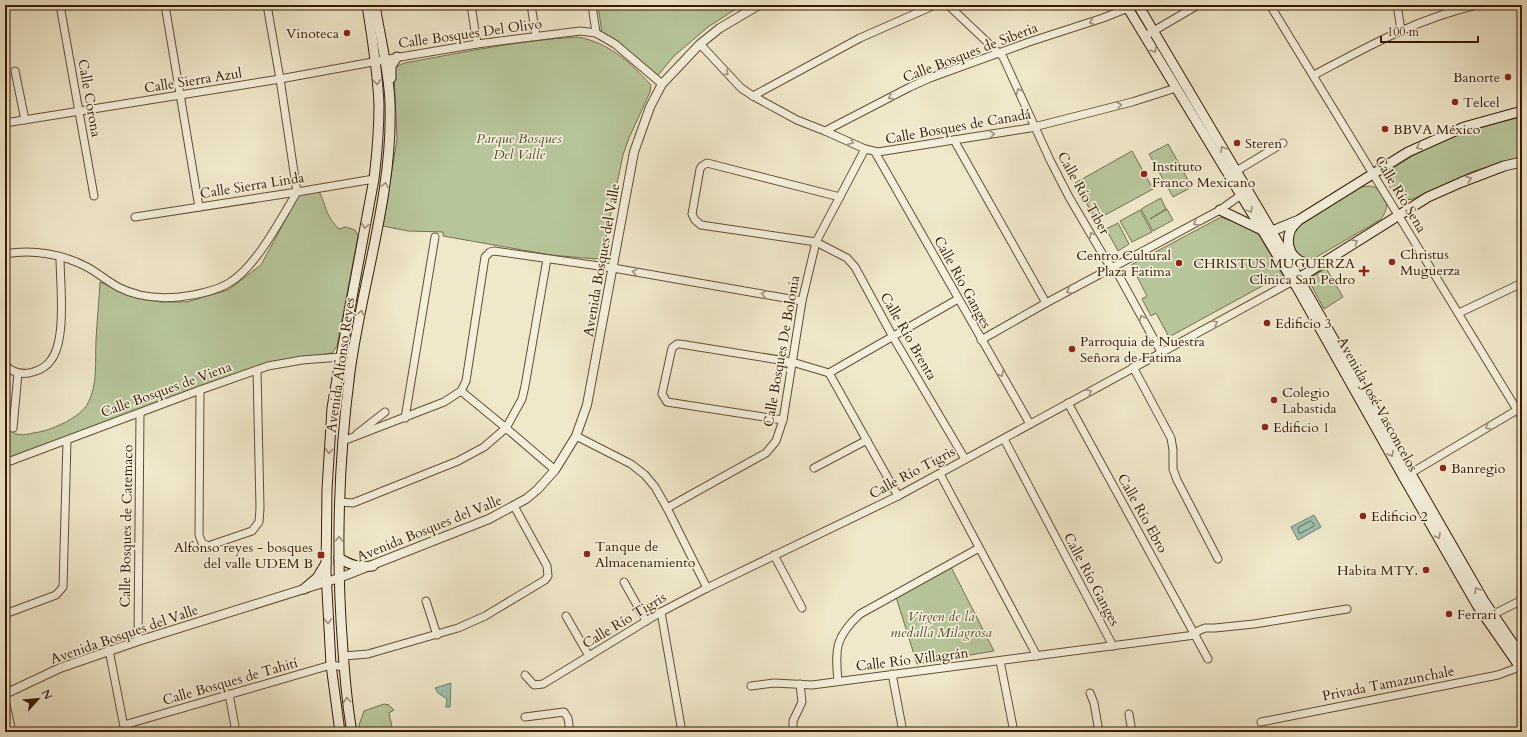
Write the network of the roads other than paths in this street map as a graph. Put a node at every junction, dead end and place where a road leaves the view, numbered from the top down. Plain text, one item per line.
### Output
1 (60, 5) edge
2 (165, 5) edge
3 (267, 5) edge
4 (367, 5) edge
5 (374, 5) edge
6 (471, 5) edge
7 (531, 5) edge
8 (592, 5) edge
9 (759, 5) edge
10 (935, 5) edge
11 (948, 5) edge
12 (1138, 5) edge
13 (1198, 5) edge
14 (1270, 5) edge
15 (1397, 5) edge
16 (1477, 5) edge
17 (1127, 7) edge
18 (1401, 30) junction
19 (1154, 31) junction
20 (596, 33) junction
21 (536, 36) junction
22 (1145, 36) junction
23 (477, 44) junction
24 (700, 44) junction
25 (1000, 53) junction
26 (397, 57) junction
27 (380, 60) junction
28 (15, 71) dead end
29 (1314, 75) junction
30 (280, 79) junction
31 (662, 84) junction
32 (1176, 88) junction
33 (180, 95) junction
34 (753, 96) junction
35 (390, 102) junction
36 (80, 111) junction
37 (1522, 111) edge
38 (25, 120) junction
39 (5, 123) edge
40 (1036, 126) junction
41 (825, 131) junction
42 (954, 140) junction
43 (1283, 143) dead end
44 (865, 149) junction
45 (875, 152) junction
46 (1522, 162) edge
47 (1233, 173) junction
48 (1373, 173) junction
49 (374, 179) junction
50 (297, 192) junction
51 (1241, 195) junction
52 (94, 196) dead end
53 (840, 197) junction
54 (199, 206) junction
55 (1220, 210) junction
56 (1399, 215) junction
57 (135, 217) dead end
58 (1299, 220) junction
59 (1262, 230) junction
60 (1271, 231) junction
61 (435, 237) dead end
62 (816, 242) junction
63 (5, 254) edge
64 (60, 257) junction
65 (547, 259) junction
66 (1319, 264) junction
67 (612, 268) junction
68 (1112, 268) junction
69 (1296, 279) junction
70 (1522, 283) edge
71 (958, 299) junction
72 (802, 300) junction
73 (1046, 303) junction
74 (1459, 313) junction
75 (893, 337) junction
76 (981, 340) junction
77 (1161, 352) junction
78 (341, 357) junction
79 (792, 362) junction
80 (5, 365) edge
81 (1133, 368) junction
82 (257, 370) junction
83 (18, 373) junction
84 (829, 373) junction
85 (200, 390) junction
86 (460, 391) junction
87 (1068, 403) junction
88 (1520, 409) edge
89 (385, 412) dead end
90 (140, 413) junction
91 (406, 418) junction
92 (1522, 418) edge
93 (783, 420) junction
94 (1030, 424) junction
95 (14, 428) dead end
96 (506, 428) junction
97 (576, 436) junction
98 (352, 438) junction
99 (1004, 438) junction
100 (867, 440) junction
101 (66, 441) junction
102 (343, 441) junction
103 (965, 459) junction
104 (5, 462) edge
105 (814, 468) dead end
106 (555, 470) junction
107 (1411, 473) junction
108 (940, 474) junction
109 (898, 496) junction
110 (340, 502) junction
111 (514, 506) junction
112 (667, 508) junction
113 (979, 548) junction
114 (774, 555) junction
115 (339, 558) junction
116 (1218, 559) dead end
117 (326, 562) junction
118 (373, 566) junction
119 (339, 578) junction
120 (327, 582) junction
121 (624, 582) dead end
122 (707, 588) junction
123 (304, 589) junction
124 (1522, 600) edge
125 (426, 601) dead end
126 (802, 608) dead end
127 (1347, 609) dead end
128 (661, 612) junction
129 (5, 614) edge
130 (566, 616) dead end
131 (1489, 616) junction
132 (646, 621) junction
133 (437, 635) junction
134 (1195, 635) junction
135 (138, 641) junction
136 (1113, 646) junction
137 (109, 650) junction
138 (344, 656) junction
139 (589, 656) junction
140 (1037, 656) junction
141 (1522, 657) edge
142 (1208, 659) dead end
143 (1000, 660) junction
144 (331, 665) junction
145 (344, 667) junction
146 (1521, 668) edge
147 (892, 674) junction
148 (525, 675) dead end
149 (838, 682) junction
150 (800, 684) junction
151 (751, 686) dead end
152 (1090, 693) dead end
153 (5, 694) edge
154 (229, 694) junction
155 (5, 700) edge
156 (1129, 714) dead end
157 (525, 717) dead end
158 (1261, 722) dead end
159 (124, 729) edge
160 (12, 732) edge
161 (236, 732) edge
162 (340, 732) edge
163 (352, 732) edge
164 (570, 732) edge
165 (682, 732) edge
166 (793, 732) edge
167 (903, 732) edge
168 (1014, 732) edge
169 (1099, 732) edge
170 (1132, 732) edge

1 - 36 street, Calle Corona
2 - 33 street
3 - 30 street
4 - 27 main road, Avenida Alfonso Reyes
5 - 27 main road, Avenida Alfonso Reyes
6 - 23 street
7 - 21 street
8 - 20 street
9 - 24 street, Avenida Bosques del Valle
10 - 34 street
11 - 25 street
12 - 19 main road, Avenida José Vasconcelos
13 - 19 street
14 - 29 street, Calle Río Sena
15 - 18 street
16 - 18 street
17 - 22 main road, Avenida José Vasconcelos
17 -> 25 street, Calle Bosques de Siberia
18 - 29 street
19 - 22 street
47 -> 19 main road, Avenida José Vasconcelos
20 - 21 street, Calle Bosques Del Olivo
20 - 31 street, Calle Bosques Del Olivo
21 - 23 street, Calle Bosques Del Olivo
22 -> 32 main road, Avenida José Vasconcelos
23 - 26 street, Calle Bosques Del Olivo
24 - 31 street, Avenida Bosques del Valle
24 -> 34 street, Calle Bosques de Canadá
40 -> 25 street, Calle Río Tiber
25 -> 41 street, Calle Bosques de Siberia
26 - 27 street, Calle Bosques Del Olivo
26 - 35 main road
27 - 30 street, Calle Sierra Azul
27 - 35 main road, Avenida Alfonso Reyes
27 -> 49 main road, Avenida Alfonso Reyes
28 - 38 street
29 - 48 street, Calle Río Sena
30 - 33 street, Calle Sierra Azul
30 - 50 street
31 - 67 street, Avenida Bosques del Valle
40 -> 32 street, Calle Bosques de Canadá
32 - 47 main road, Avenida José Vasconcelos
33 - 36 street, Calle Sierra Azul
33 - 54 street
34 - 41 street, Calle Bosques de Canadá
102 -> 35 main road, Avenida Alfonso Reyes
36 - 38 street, Calle Sierra Azul
36 - 52 street, Calle Corona
37 -> 48 main road
38 - 39 street, Calle Sierra Azul
42 -> 40 street, Calle Bosques de Canadá
68 -> 40 street, Calle Río Tiber
41 -> 44 street, Calle Bosques de Canadá
42 - 45 street, Calle Bosques de Canadá
42 - 73 street
43 - 47 street
44 - 45 street, Calle Bosques de Canadá
44 - 53 street, Calle Bosques De Bolonia
45 - 71 street, Calle Río Ganges
56 -> 46 main road
47 - 51 main road, Avenida José Vasconcelos
47 - 60 main road, Avenida José Vasconcelos
48 - 56 street, Calle Río Sena
48 - 58 main road
49 - 50 street, Calle Sierra Linda
49 -> 78 main road, Avenida Alfonso Reyes
50 - 54 street, Calle Sierra Linda
50 - 64 street
51 - 55 street
51 -> 59 main road, Avenida José Vasconcelos
53 - 62 street, Calle Bosques De Bolonia
53 - 62 street, Calle Río Brenta
54 - 57 street, Calle Sierra Linda
55 - 59 main road
55 -> 68 street
66 -> 56 main road
56 - 74 street, Calle Río Sena
58 - 60 main road
58 - 66 main road
59 - 60 main road
59 - 69 main road, Avenida José Vasconcelos
60 - 69 main road, Avenida José Vasconcelos
61 - 91 street
62 - 72 street, Calle Bosques De Bolonia
62 - 75 street, Calle Río Brenta
63 - 64 street
64 - 83 street
65 - 67 street
65 - 86 street
65 - 96 street
66 - 69 main road
72 -> 67 street
67 - 97 street, Avenida Bosques del Valle
68 -> 73 street
77 -> 68 street, Calle Río Tiber
77 -> 69 street, Calle Río Tigris
69 - 107 main road, Avenida José Vasconcelos
69 -> 131 main road, Avenida José Vasconcelos
70 - 74 street
71 - 75 street
71 - 76 street, Calle Río Ganges
72 - 79 street, Calle Bosques De Bolonia
73 - 76 street
74 - 88 street, Calle Río Sena
75 - 84 street
75 - 103 street, Calle Río Brenta
76 -> 94 street, Calle Río Ganges
77 - 81 street, Calle Río Tigris
78 - 82 street, Calle Bosques de Viena
78 -> 117 main road, Avenida Alfonso Reyes
79 - 84 street
79 - 93 street, Calle Bosques De Bolonia
79 - 93 street
80 - 83 street
87 -> 81 street, Calle Río Tigris
81 - 116 street
82 - 85 street, Calle Bosques de Viena
82 - 85 street
83 - 95 street
84 - 100 street
85 - 90 street, Calle Bosques de Viena
86 - 91 street
86 - 96 street
87 - 94 street, Calle Río Tigris
87 - 134 street, Calle Río Ebro
88 - 92 street, Calle Río Sena
88 -> 107 street
89 - 98 street
90 - 101 street, Calle Bosques de Viena
90 - 135 street, Calle Bosques de Catemaco
91 - 98 street
93 - 112 street, Calle Bosques De Bolonia
94 - 99 street, Calle Río Tigris
96 - 106 street
96 - 110 street
97 - 106 street, Avenida Bosques del Valle
97 - 112 street
98 - 102 street
99 - 103 street, Calle Río Tigris
99 - 136 street, Calle Río Ganges
100 - 105 street
100 - 109 street
101 - 104 street, Calle Bosques de Viena
101 - 129 street
102 - 110 main road, Avenida Alfonso Reyes
103 - 108 street, Calle Río Tigris
106 - 111 street, Avenida Bosques del Valle
131 -> 107 main road, Avenida José Vasconcelos
108 - 109 street, Calle Río Tigris
108 - 113 street
109 - 114 street, Calle Río Tigris
115 -> 110 main road, Avenida Alfonso Reyes
111 - 118 street, Avenida Bosques del Valle
111 - 133 street
112 - 122 street
113 - 140 street
113 - 149 street
114 - 122 street, Calle Río Tigris
114 - 126 street
115 - 118 main road
115 - 119 main road, Avenida Alfonso Reyes
117 - 120 main road, Avenida Alfonso Reyes
117 - 123 main road
118 - 119 street, Avenida Bosques del Valle
119 - 120 street, Avenida Bosques del Valle
119 - 138 main road, Avenida Alfonso Reyes
120 - 123 street, Avenida Bosques del Valle
120 -> 144 main road, Avenida Alfonso Reyes
121 - 132 street
122 - 128 street, Calle Río Tigris
123 - 135 street, Avenida Bosques del Valle
124 - 131 street
125 - 133 street
127 - 134 street, Calle Río Villagrán
128 - 132 street, Calle Río Tigris
128 - 165 street
130 - 139 street
131 - 141 main road, Avenida José Vasconcelos
131 - 146 main road, Avenida José Vasconcelos
132 - 139 street, Calle Río Tigris
133 - 138 street
134 - 136 street, Calle Río Villagrán
134 - 142 street, Calle Río Ebro
135 - 137 street, Avenida Bosques del Valle
136 - 140 street, Calle Río Villagrán
137 - 153 street, Avenida Bosques del Valle
137 - 159 street
138 - 145 main road, Avenida Alfonso Reyes
139 - 148 street, Calle Río Tigris
140 - 143 street, Calle Río Villagrán
143 - 147 street, Calle Río Villagrán
143 - 168 street
144 - 145 street, Calle Bosques de Tahití
144 - 154 street, Calle Bosques de Tahití
144 - 162 main road, Avenida Alfonso Reyes
163 -> 145 main road, Avenida Alfonso Reyes
146 - 158 street, Privada Tamazunchale
147 - 149 street, Calle Río Villagrán
147 - 167 street
149 - 150 street, Calle Río Villagrán
150 - 151 street, Calle Río Villagrán
150 - 166 street
152 - 169 street
154 - 159 street, Calle Bosques de Tahití
154 - 161 street
155 - 160 street
156 - 170 street
157 - 164 street

